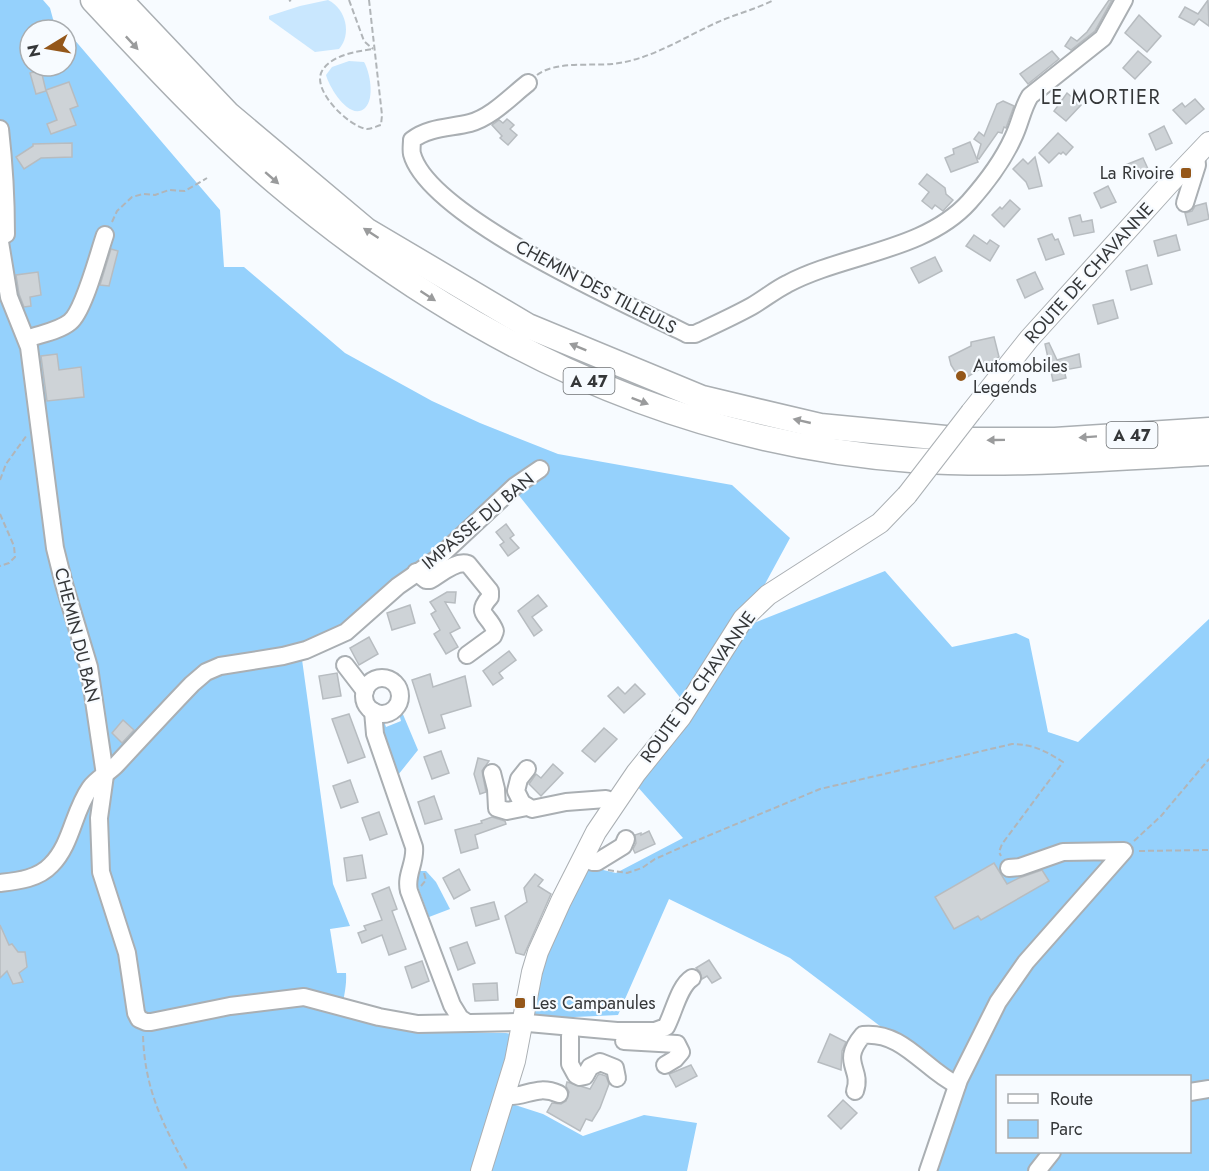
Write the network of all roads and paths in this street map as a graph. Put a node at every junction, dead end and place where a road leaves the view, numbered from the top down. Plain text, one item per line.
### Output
1 (93, 0) edge
2 (120, 0) edge
3 (349, 0) edge
4 (369, 0) edge
5 (774, 0) edge
6 (1125, 0) edge
7 (373, 49) junction
8 (528, 83) joint
9 (0, 129) edge
10 (1205, 154) edge
11 (207, 178) dead end
12 (1185, 202) dead end
13 (105, 236) joint
14 (0, 239) edge
15 (27, 339) junction
16 (40, 428) junction
17 (1209, 430) edge
18 (1209, 453) edge
19 (540, 469) dead end
20 (0, 480) edge
21 (0, 514) edge
22 (0, 566) edge
23 (416, 572) junction
24 (467, 655) dead end
25 (345, 665) dead end
26 (365, 692) junction
27 (373, 711) junction
28 (1209, 759) edge
29 (527, 769) dead end
30 (492, 773) dead end
31 (105, 775) junction
32 (615, 802) junction
33 (527, 807) junction
34 (626, 839) dead end
35 (1209, 850) edge
36 (1124, 851) junction
37 (588, 860) junction
38 (1009, 868) joint
39 (0, 883) edge
40 (692, 978) dead end
41 (146, 1022) junction
42 (466, 1022) junction
43 (523, 1026) junction
44 (570, 1036) junction
45 (665, 1065) dead end
46 (617, 1078) dead end
47 (957, 1085) junction
48 (1209, 1089) edge
49 (855, 1091) dead end
50 (1191, 1092) edge
51 (559, 1094) dead end
52 (505, 1095) junction
53 (1051, 1153) edge
54 (188, 1171) edge
55 (481, 1171) edge
56 (928, 1171) edge
57 (1037, 1171) edge

1 -> 18 highway, A 47
17 -> 2 highway, A 47
3 - 7 path
4 - 7 path
5 - 8 path
6 - 8 street, CHEMIN DES TILLEULS
7 - 7 path
9 - 14 street
10 - 12 street
10 - 32 main road, ROUTE DE CHAVANNE, bridge
11 - 13 path
13 - 15 street
14 - 15 street, CHEMIN DU BAN
15 - 16 street, CHEMIN DU BAN
16 - 20 path
16 - 31 street, CHEMIN DU BAN
19 - 23 street, IMPASSE DU BAN
21 - 22 path
23 - 24 street, IMPASSE DU BAN
23 - 31 street, IMPASSE DU BAN
25 - 26 street
26 - 27 street
26 - 27 street
27 - 42 street
28 - 36 path
29 - 33 street
30 - 33 street
31 - 39 street, IMPASSE DU BAN
31 - 41 street, CHEMIN DU BAN
32 - 33 street
32 - 37 main road, ROUTE DE CHAVANNE
34 - 37 street
35 - 36 path
36 - 38 street
36 - 47 street
37 - 38 path
37 - 43 main road, ROUTE DE CHAVANNE
40 - 43 street
41 - 42 street
41 - 54 path
42 - 43 street
43 - 44 street
43 - 52 main road, ROUTE DE CHAVANNE
44 - 45 street
44 - 46 street
47 - 49 street
47 - 56 street
48 - 50 street
51 - 52 street
52 - 55 main road, ROUTE DE CHAVANNE
53 - 57 street

